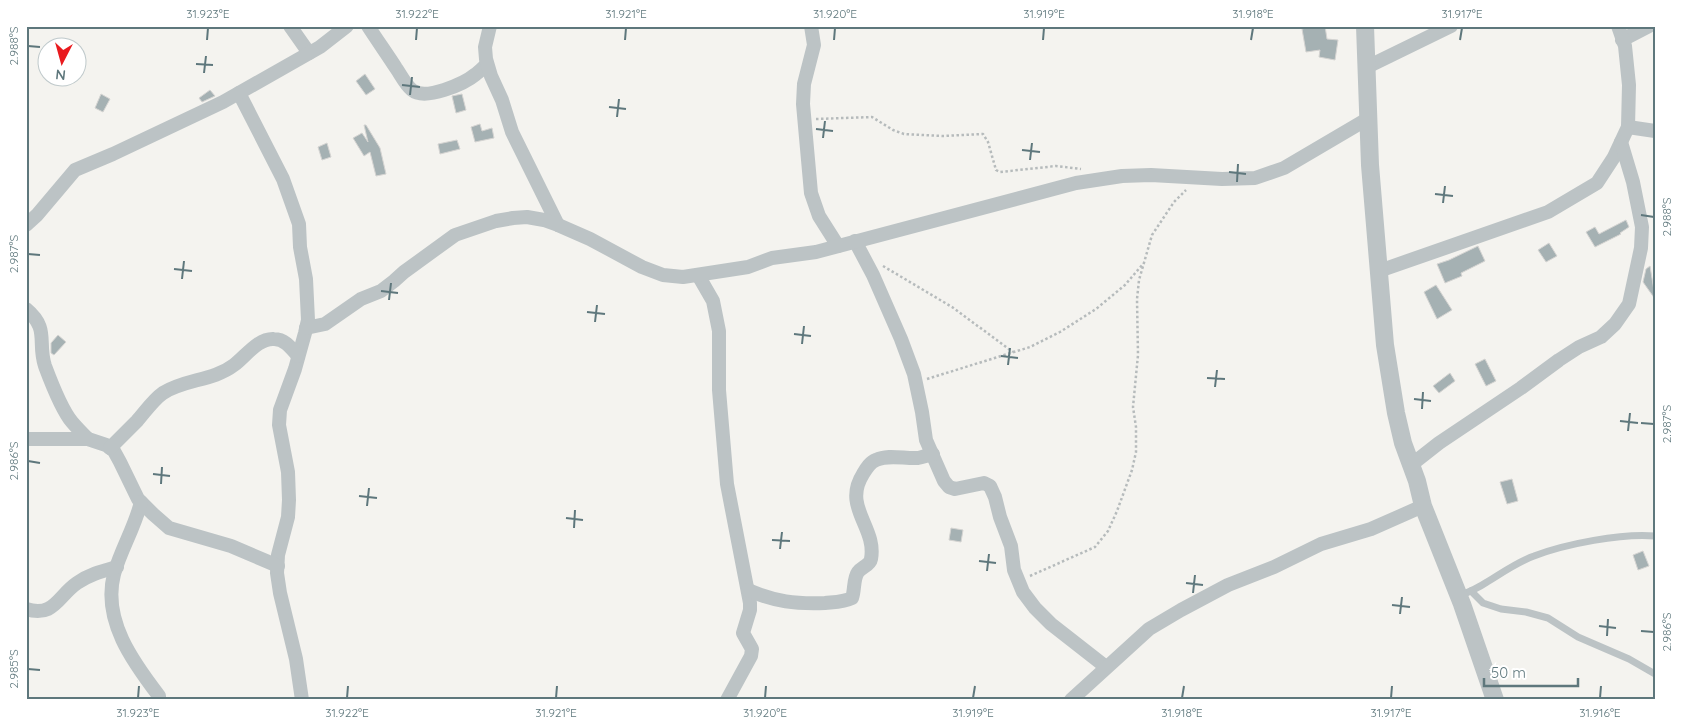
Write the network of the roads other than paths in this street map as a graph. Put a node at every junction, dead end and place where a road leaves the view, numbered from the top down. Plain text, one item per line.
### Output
1 (290, 26) edge
2 (347, 26) edge
3 (368, 26) edge
4 (490, 26) edge
5 (811, 26) edge
6 (1365, 26) edge
7 (1451, 26) edge
8 (1649, 26) edge
9 (1620, 33) edge
10 (309, 53) junction
11 (488, 64) junction
12 (1367, 67) junction
13 (240, 93) junction
14 (1369, 118) junction
15 (1628, 127) junction
16 (1655, 131) edge
17 (1621, 142) junction
18 (26, 225) edge
19 (558, 225) junction
20 (838, 246) junction
21 (858, 246) junction
22 (1379, 270) junction
23 (698, 276) junction
24 (26, 310) edge
25 (306, 328) junction
26 (298, 356) junction
27 (26, 439) edge
28 (88, 440) junction
29 (110, 448) junction
30 (933, 454) junction
31 (1411, 465) junction
32 (141, 502) junction
33 (1423, 506) junction
34 (1655, 536) edge
35 (278, 566) junction
36 (117, 567) junction
37 (748, 590) junction
38 (1465, 594) junction
39 (26, 609) edge
40 (1106, 667) junction
41 (1655, 674) edge
42 (159, 696) dead end
43 (302, 700) edge
44 (727, 700) edge
45 (1071, 700) edge
46 (1495, 700) edge

1 - 10 street
2 - 10 street
3 - 11 street
4 - 11 street
5 - 20 street
6 - 12 street
7 - 12 street
8 - 9 street
9 - 15 street
10 - 13 street
11 - 19 street
12 - 14 street
13 - 18 street
13 - 25 street
14 - 21 street
14 - 22 street
15 - 16 street
15 - 17 street
17 - 22 street
17 - 31 street
19 - 23 street
19 - 25 street
20 - 21 street
20 - 23 street
21 - 30 street
22 - 31 street
23 - 37 street
24 - 28 street
25 - 26 street
26 - 29 street
26 - 35 street
27 - 28 street
28 - 29 street
29 - 32 street
30 - 37 street
30 - 40 street
31 - 33 street
32 - 35 street
32 - 36 street
33 - 38 street
33 - 40 street
34 - 38 lane
35 - 43 street
36 - 39 street
36 - 42 street
37 - 44 street
38 - 41 lane
38 - 46 street
40 - 45 street

